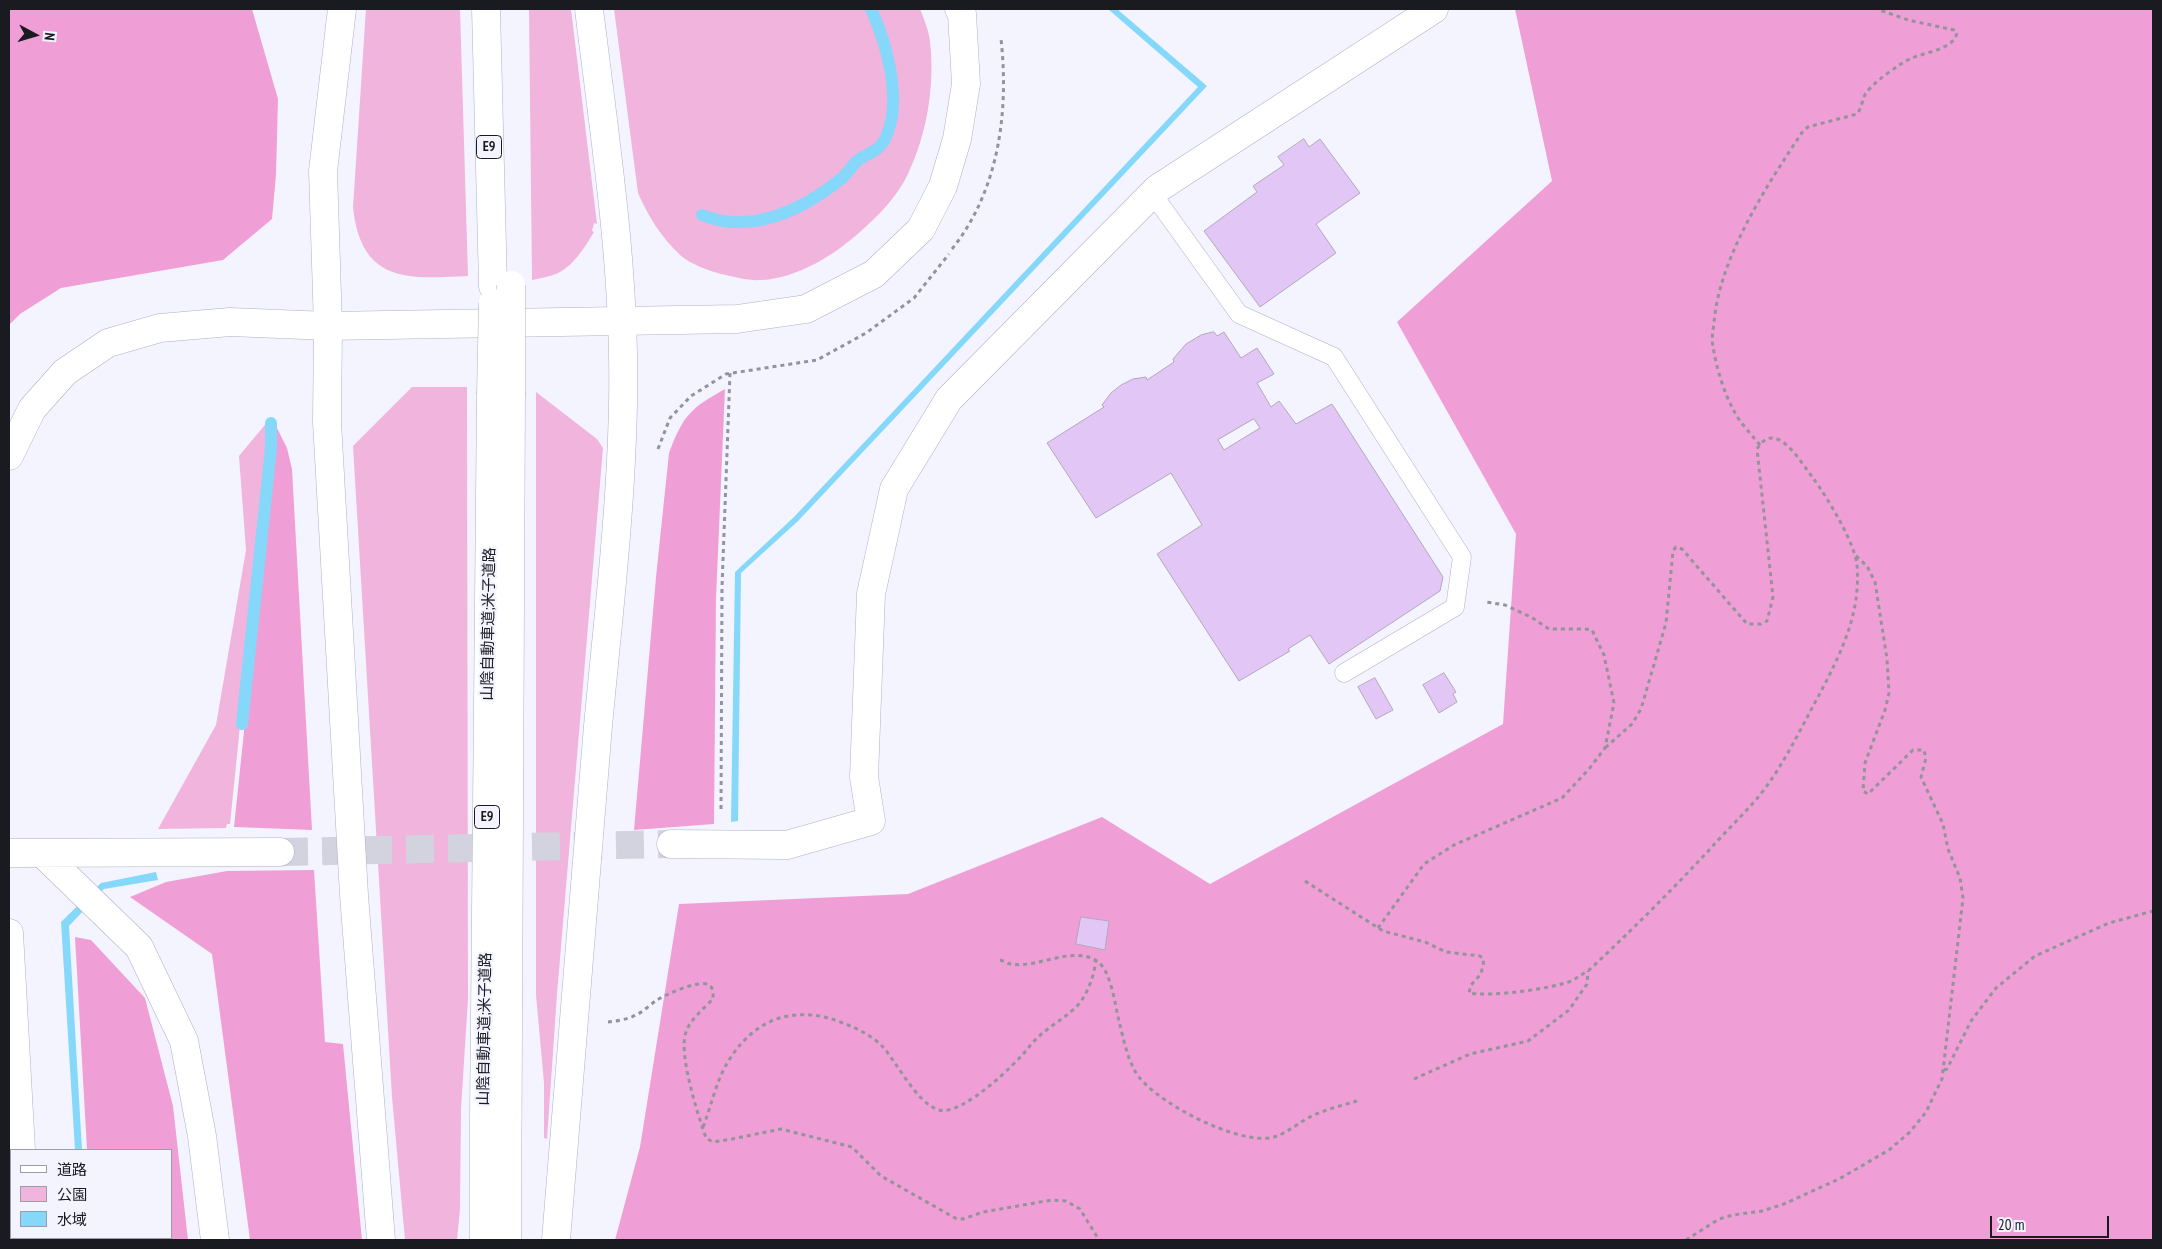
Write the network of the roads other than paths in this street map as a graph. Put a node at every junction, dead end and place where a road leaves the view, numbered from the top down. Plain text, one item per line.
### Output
1 (342, 9) edge
2 (486, 9) edge
3 (505, 9) edge
4 (589, 9) edge
5 (959, 9) edge
6 (1434, 9) edge
7 (1152, 193) junction
8 (502, 286) junction
9 (623, 322) junction
10 (328, 326) junction
11 (501, 394) junction
12 (9, 456) edge
13 (1344, 673) dead end
14 (671, 844) tunnel mouth
15 (280, 852) tunnel mouth
16 (9, 853) edge
17 (42, 853) junction
18 (9, 933) edge
19 (21, 1149) edge
20 (215, 1240) edge
21 (381, 1240) edge
22 (484, 1240) edge
23 (507, 1240) edge
24 (556, 1240) edge

1 - 10 main road
2 - 8 main road, 山陰自動車道;米子道路 / E9
3 - 8 main road, 山陰自動車道;米子道路 / E9
4 - 9 main road
5 - 9 main road
6 - 7 main road
7 - 13 lane
7 - 14 main road
8 - 11 main road, 山陰自動車道;米子道路 / E9, bridge
9 - 10 main road
9 - 24 main road
10 - 12 main road
10 - 21 main road
11 - 22 main road, 山陰自動車道;米子道路 / E9
11 - 23 main road, 山陰自動車道;米子道路 / E9
15 - 17 main road
16 - 17 main road
17 - 20 main road
18 - 19 main road

